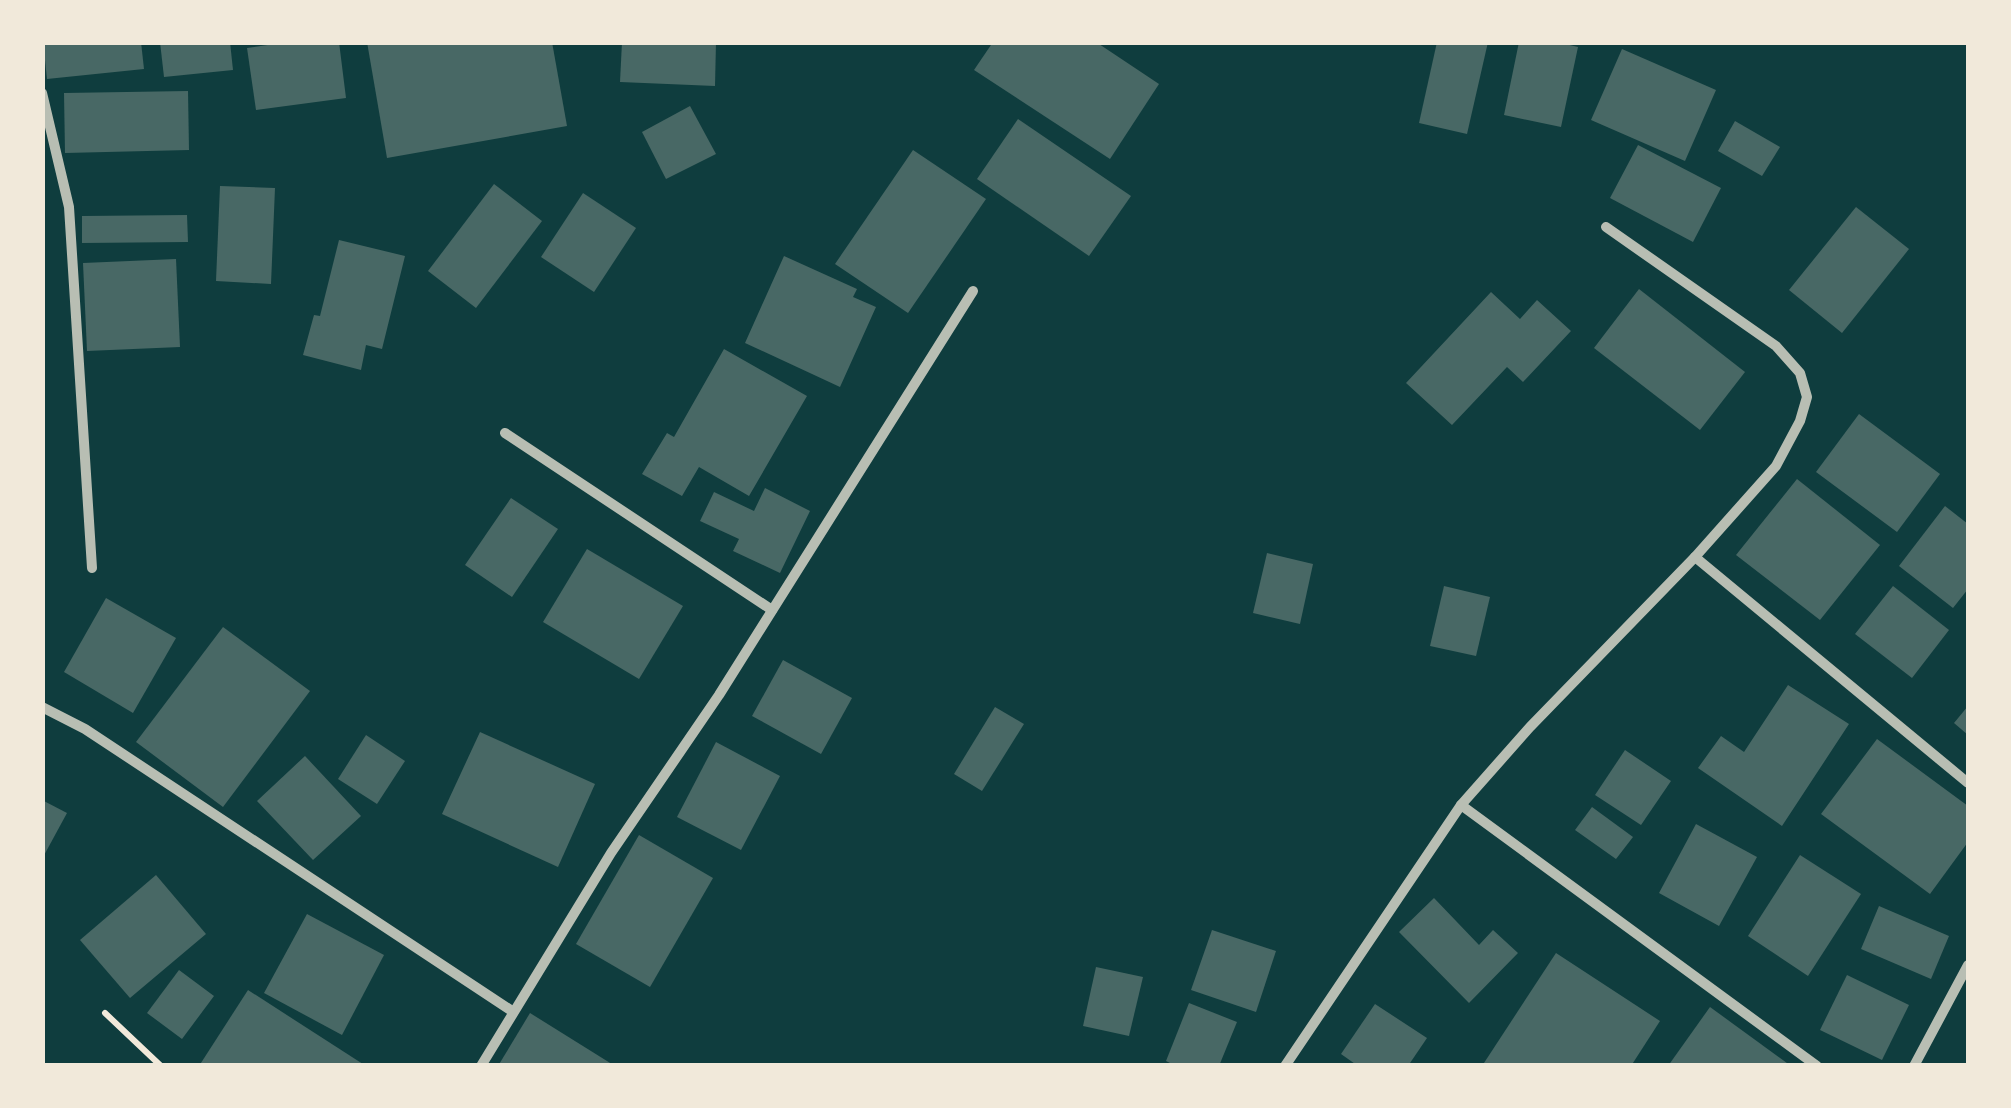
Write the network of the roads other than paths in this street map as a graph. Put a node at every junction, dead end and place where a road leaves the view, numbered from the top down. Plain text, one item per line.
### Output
1 (42, 93) edge
2 (1606, 227) dead end
3 (973, 290) dead end
4 (506, 433) dead end
5 (1695, 557) junction
6 (92, 568) dead end
7 (772, 610) junction
8 (42, 706) edge
9 (1968, 783) edge
10 (1461, 804) junction
11 (1968, 965) edge
12 (512, 1011) junction
13 (481, 1066) edge
14 (1285, 1066) edge
15 (1817, 1066) edge
16 (1914, 1066) edge

1 - 6 street
2 - 5 street
3 - 7 street
4 - 7 street
5 - 9 street
5 - 10 street
7 - 12 street
8 - 12 street
10 - 14 street
10 - 15 street
11 - 16 street
12 - 13 street

